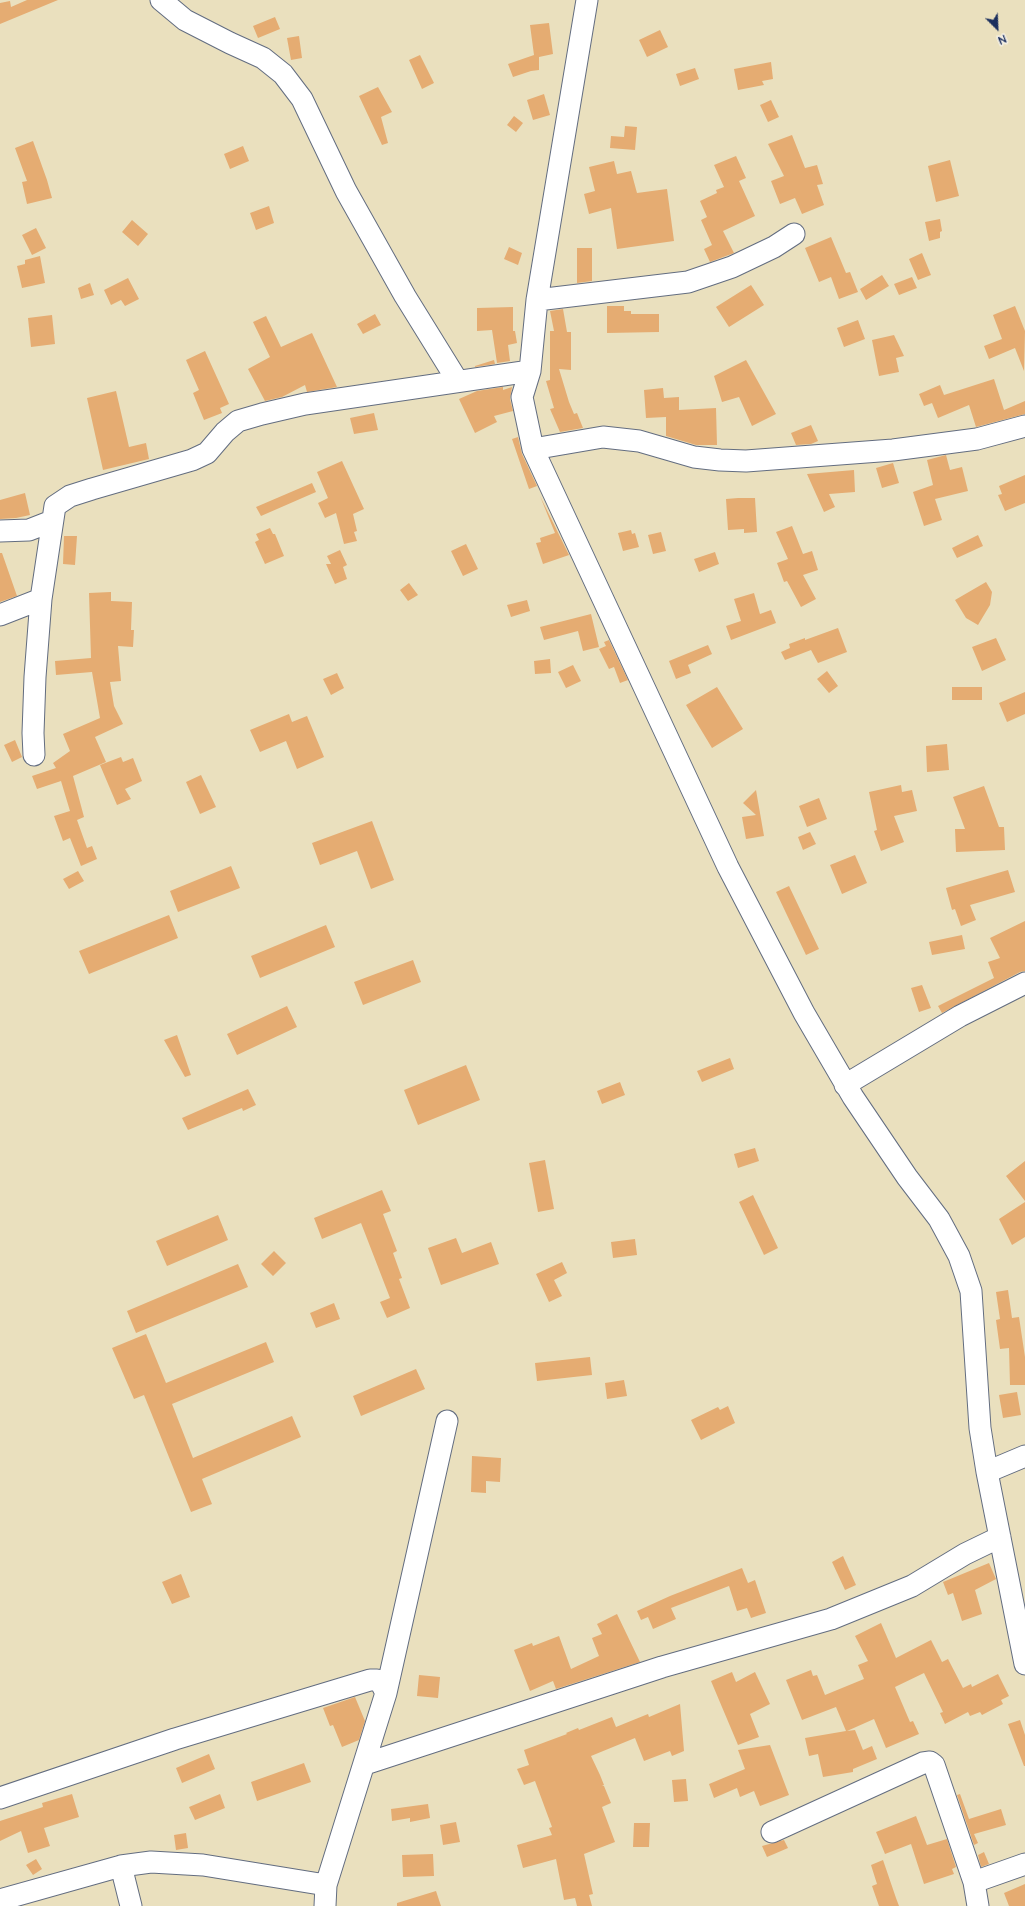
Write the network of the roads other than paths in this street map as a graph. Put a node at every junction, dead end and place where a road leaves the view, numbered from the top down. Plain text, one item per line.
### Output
1 (161, 0) edge
2 (587, 0) edge
3 (794, 234) dead end
4 (537, 300) junction
5 (530, 371) junction
6 (457, 380) junction
7 (1025, 426) edge
8 (533, 449) junction
9 (52, 521) junction
10 (0, 531) edge
11 (41, 599) junction
12 (0, 615) edge
13 (34, 755) dead end
14 (1025, 983) edge
15 (846, 1085) junction
16 (447, 1421) dead end
17 (1025, 1456) edge
18 (987, 1472) junction
19 (1000, 1537) junction
20 (1025, 1664) edge
21 (386, 1693) junction
22 (365, 1764) junction
23 (0, 1798) edge
24 (772, 1832) dead end
25 (1025, 1864) edge
26 (121, 1866) junction
27 (974, 1882) junction
28 (326, 1885) junction
29 (0, 1900) edge
30 (131, 1906) edge
31 (325, 1906) edge
32 (978, 1906) edge

1 - 6 street
2 - 4 street
3 - 4 street
4 - 5 street
5 - 6 street
5 - 8 street
6 - 9 street
7 - 8 street
8 - 15 street
9 - 10 street
9 - 11 street
11 - 12 street
11 - 13 street
14 - 15 street
15 - 18 street
16 - 21 street
17 - 18 street
18 - 19 street
19 - 20 street
19 - 22 street
21 - 22 street
21 - 23 street
22 - 28 street
24 - 27 street
25 - 27 street
26 - 28 street
26 - 29 street
26 - 30 street
27 - 32 street
28 - 31 street

